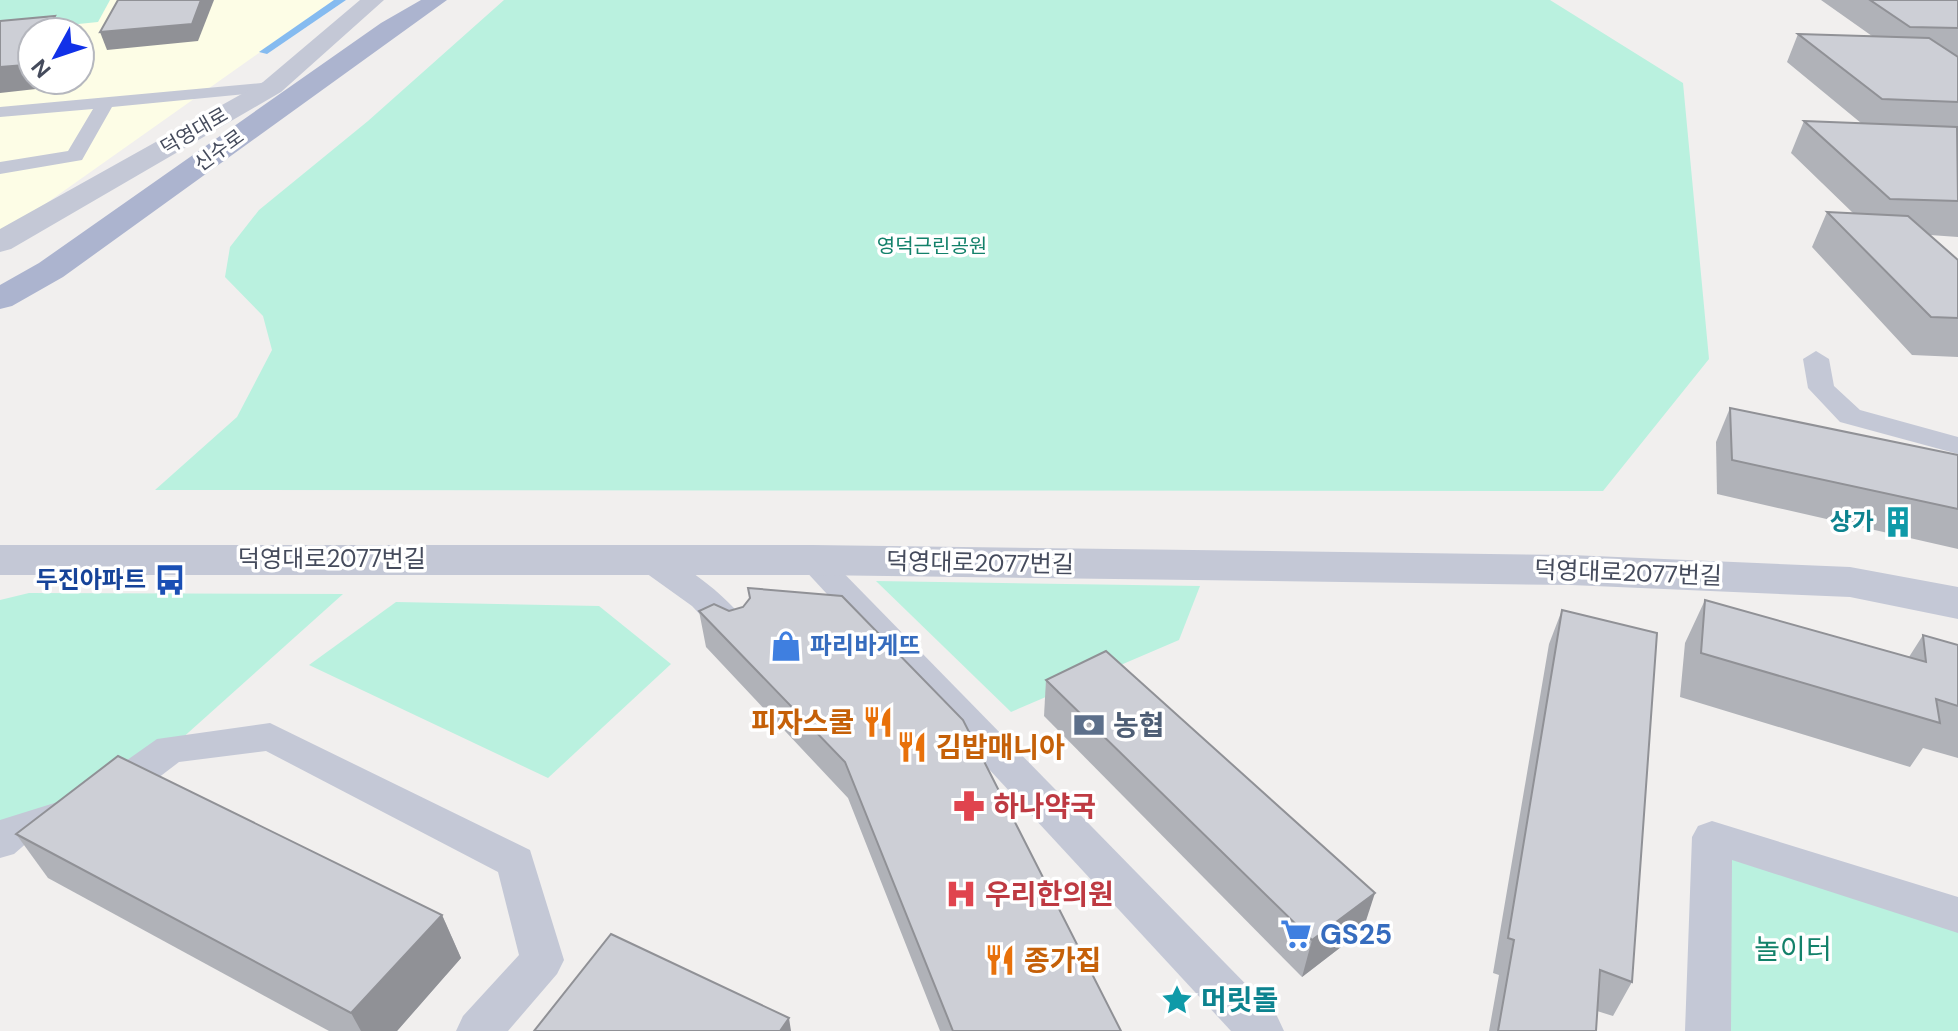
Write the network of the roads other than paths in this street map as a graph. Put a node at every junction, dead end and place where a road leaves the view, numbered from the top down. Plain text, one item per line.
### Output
1 (373, 0) edge
2 (404, 0) edge
3 (436, 0) edge
4 (272, 87) junction
5 (107, 100) junction
6 (0, 112) edge
7 (0, 168) edge
8 (0, 242) edge
9 (0, 274) edge
10 (0, 299) edge
11 (1816, 359) dead end
12 (1958, 446) edge
13 (0, 560) edge
14 (813, 560) junction
15 (650, 561) junction
16 (1958, 603) edge
17 (736, 632) edge
18 (0, 842) edge
19 (1958, 915) edge
20 (479, 1031) edge
21 (1261, 1031) edge
22 (1708, 1031) edge

1 - 4 street, 덕영대로
2 - 9 main road, 신수로
3 - 10 main road, 신수로
4 - 5 lane
4 - 8 street, 덕영대로
5 - 6 lane
5 - 7 lane
11 - 12 lane
13 - 15 street, 덕영대로2077번길
14 - 15 street, 덕영대로2077번길
14 - 16 street, 덕영대로2077번길
14 - 21 lane
15 - 17 lane
18 - 20 lane
19 - 22 lane

